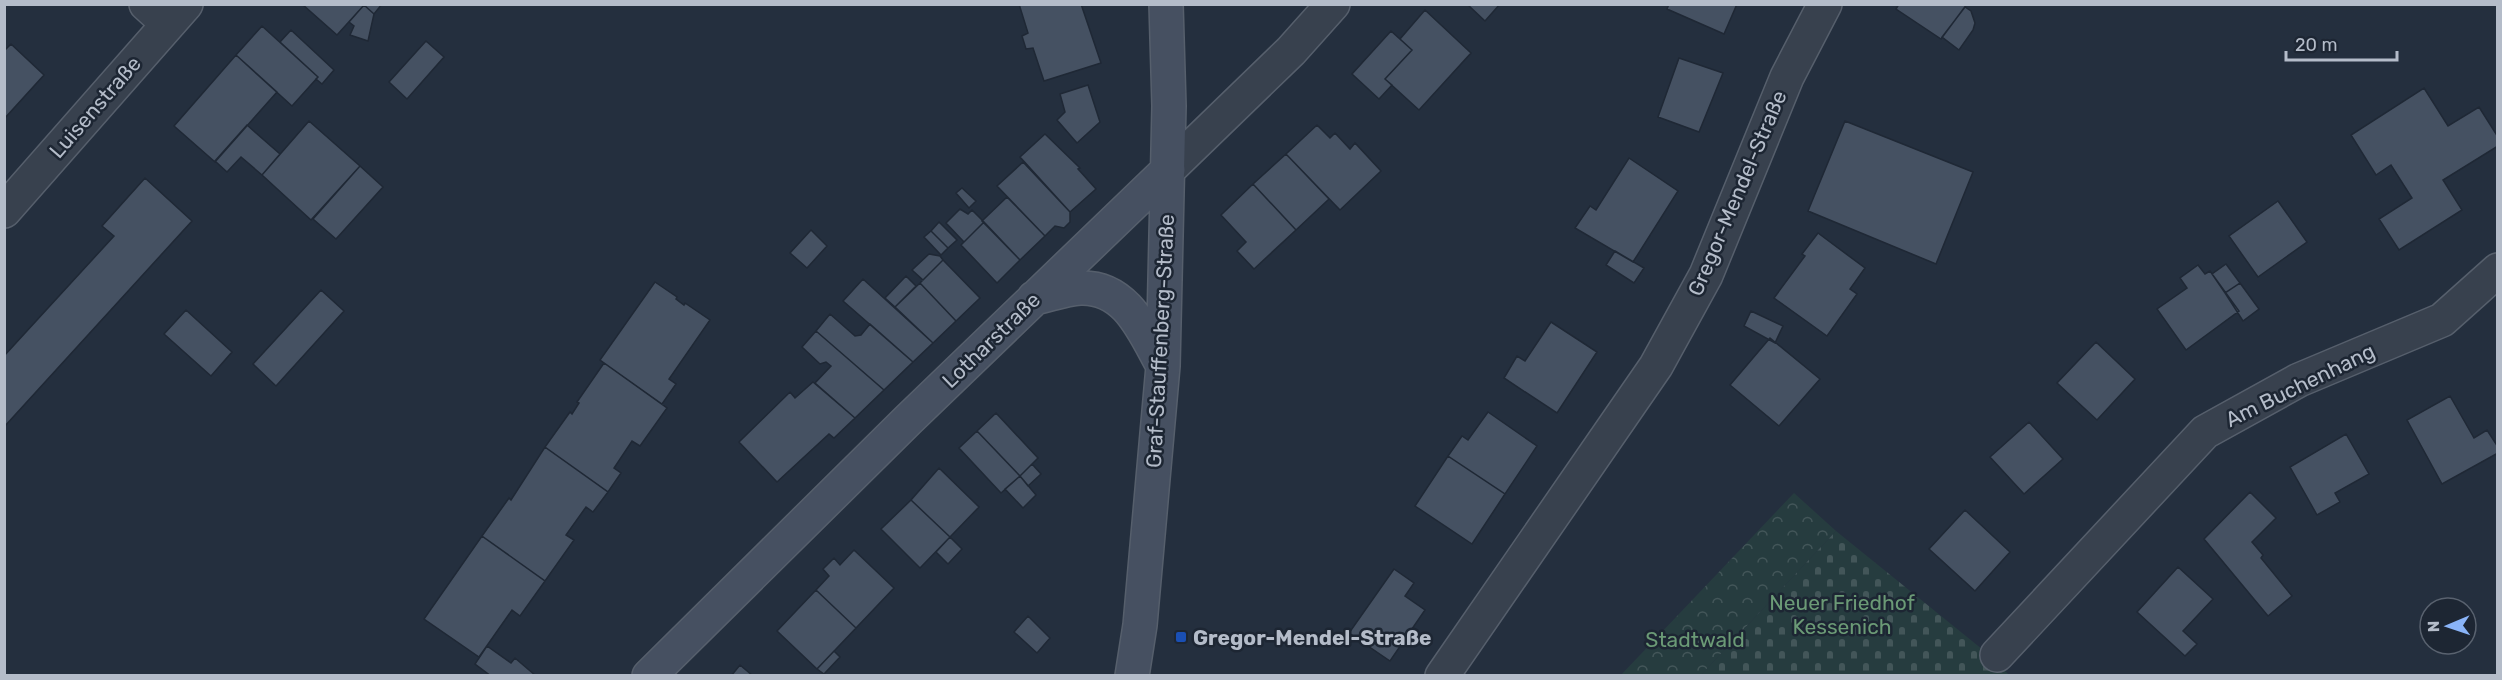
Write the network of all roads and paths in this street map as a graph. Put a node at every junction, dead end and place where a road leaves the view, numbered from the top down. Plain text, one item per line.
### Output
1 (1166, 4) edge
2 (1333, 4) edge
3 (1825, 4) edge
4 (166, 11) edge
5 (1168, 170) junction
6 (4, 211) edge
7 (2498, 270) edge
8 (1034, 298) junction
9 (1163, 366) junction
10 (1997, 654) dead end
11 (649, 675) edge
12 (1132, 675) edge
13 (1442, 675) edge

1 - 5 street, Graf-Stauffenberg-Straße
2 - 5 street, Lotharstraße
3 - 13 street, Gregor-Mendel-Straße
4 - 6 street, Luisenstraße
5 - 8 street, Lotharstraße
5 - 9 street, Graf-Stauffenberg-Straße
7 - 10 street, Am Buchenhang
8 - 9 street
8 - 11 street, Lotharstraße
9 - 12 street, Graf-Stauffenberg-Straße

